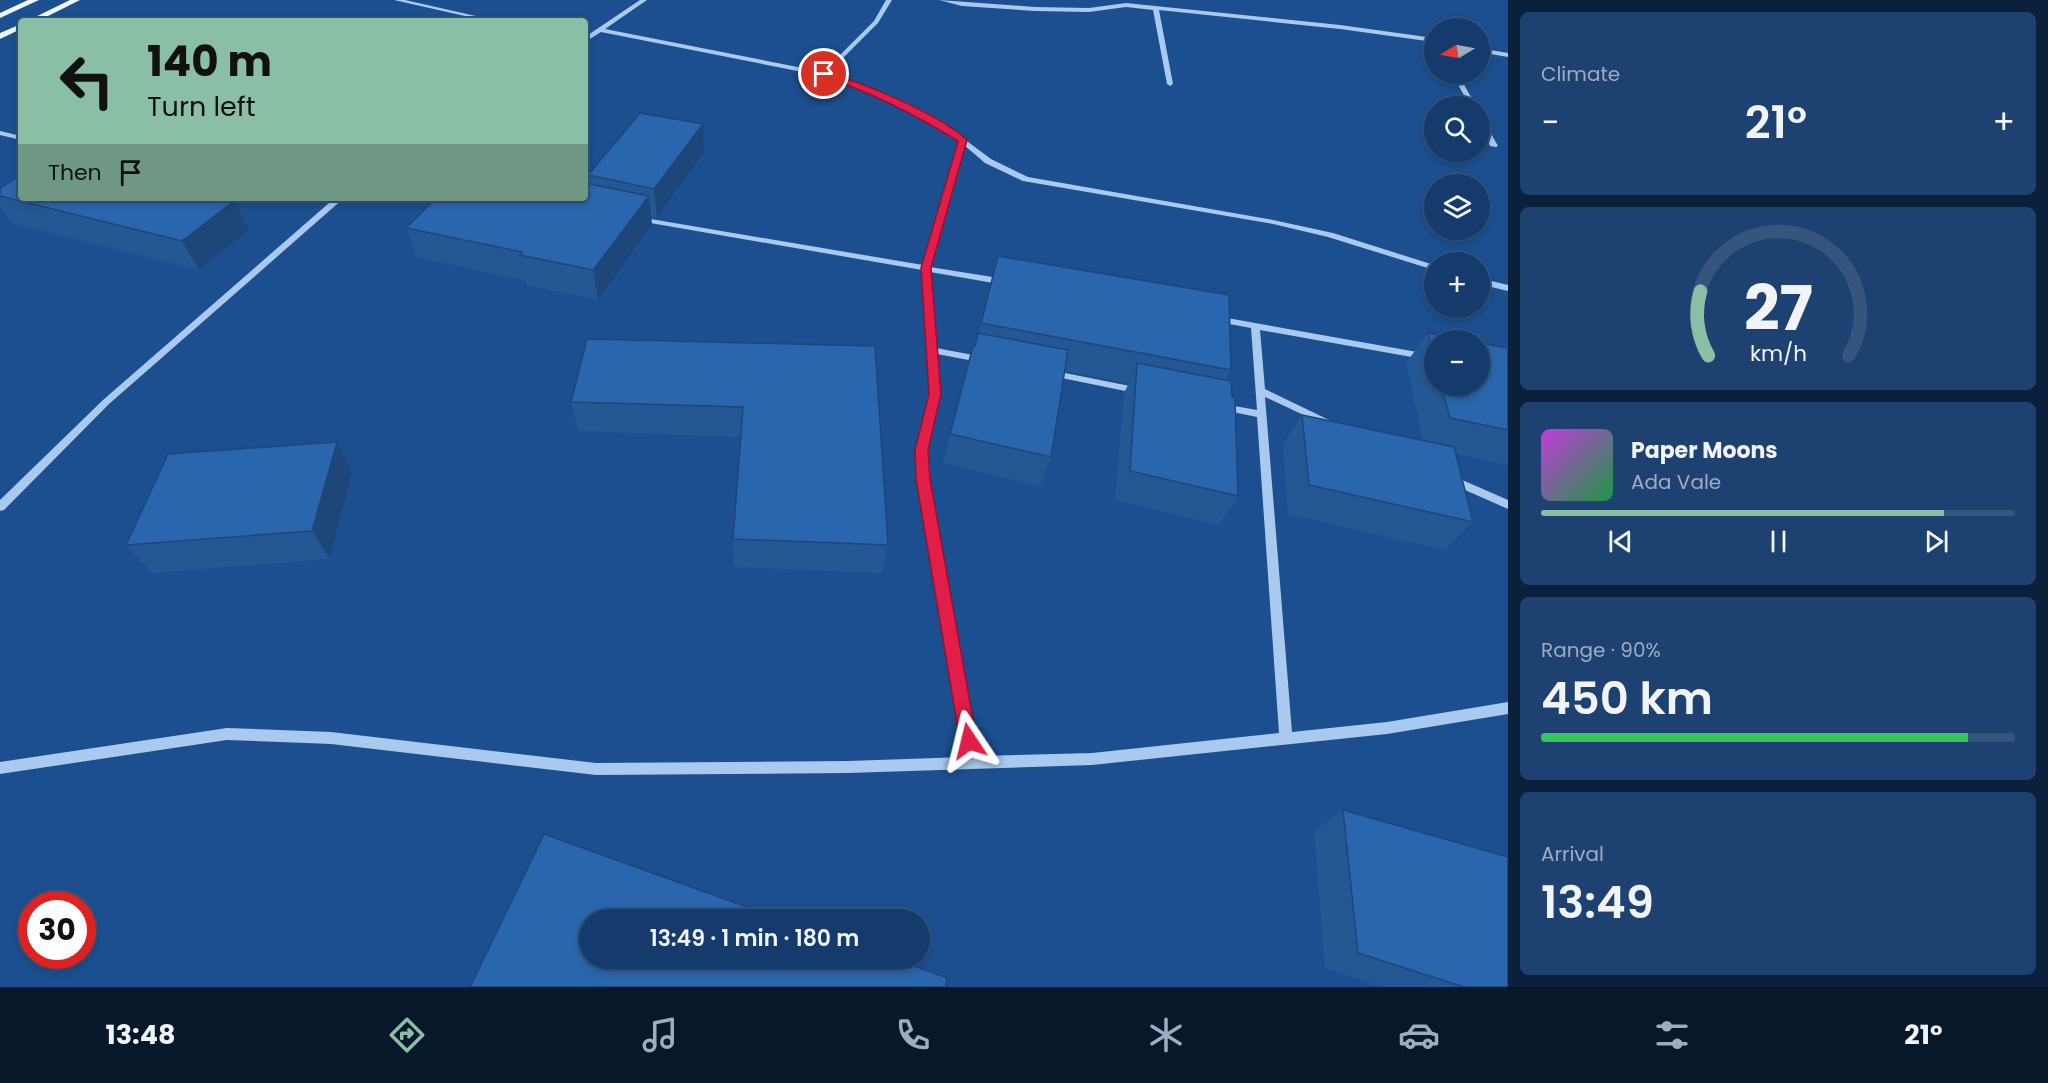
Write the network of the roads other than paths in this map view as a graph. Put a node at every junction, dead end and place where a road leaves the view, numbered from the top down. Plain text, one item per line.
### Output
1 (35, 0) edge
2 (76, 0) edge
3 (398, 0) edge
4 (644, 0) edge
5 (889, 0) edge
6 (942, 0) edge
7 (421, 2) edge
8 (1108, 3) edge
9 (1156, 8) junction
10 (0, 16) edge
11 (38, 18) edge
12 (483, 18) edge
13 (18, 27) edge
14 (601, 30) junction
15 (0, 36) edge
16 (588, 38) edge
17 (1424, 39) edge
18 (1490, 52) edge
19 (1508, 55) edge
20 (824, 74) junction
21 (1170, 84) dead end
22 (0, 133) edge
23 (18, 137) edge
24 (1490, 139) edge
25 (962, 140) junction
26 (1494, 146) dead end
27 (336, 201) edge
28 (631, 217) edge
29 (1424, 265) edge
30 (926, 268) junction
31 (1490, 284) edge
32 (1018, 285) edge
33 (1508, 288) edge
34 (1210, 318) edge
35 (1255, 325) junction
36 (932, 350) junction
37 (1424, 356) edge
38 (991, 361) edge
39 (1038, 370) edge
40 (1260, 391) junction
41 (1155, 393) edge
42 (1214, 405) edge
43 (1261, 414) junction
44 (1335, 426) edge
45 (1443, 476) edge
46 (1508, 505) edge
47 (0, 507) edge
48 (1508, 708) edge
49 (1286, 738) junction
50 (973, 763) junction
51 (0, 768) edge

1 - 10 main road
2 - 11 main road
3 - 7 street
4 - 14 street
5 - 20 street
6 - 8 street
7 - 12 street
8 - 9 street
9 - 17 street
9 - 21 street
13 - 15 main road
14 - 16 street
14 - 20 street
18 - 19 street
20 - 25 street
22 - 23 street
24 - 26 street
25 - 29 street
25 - 30 street
27 - 47 street
28 - 30 street
30 - 32 street
30 - 36 street
31 - 33 street
34 - 35 street
35 - 37 street
35 - 40 street
36 - 38 street
36 - 50 street
39 - 41 street
40 - 43 street
40 - 44 street
42 - 43 street
43 - 49 street
45 - 46 street
48 - 49 street
49 - 50 street
50 - 51 street

